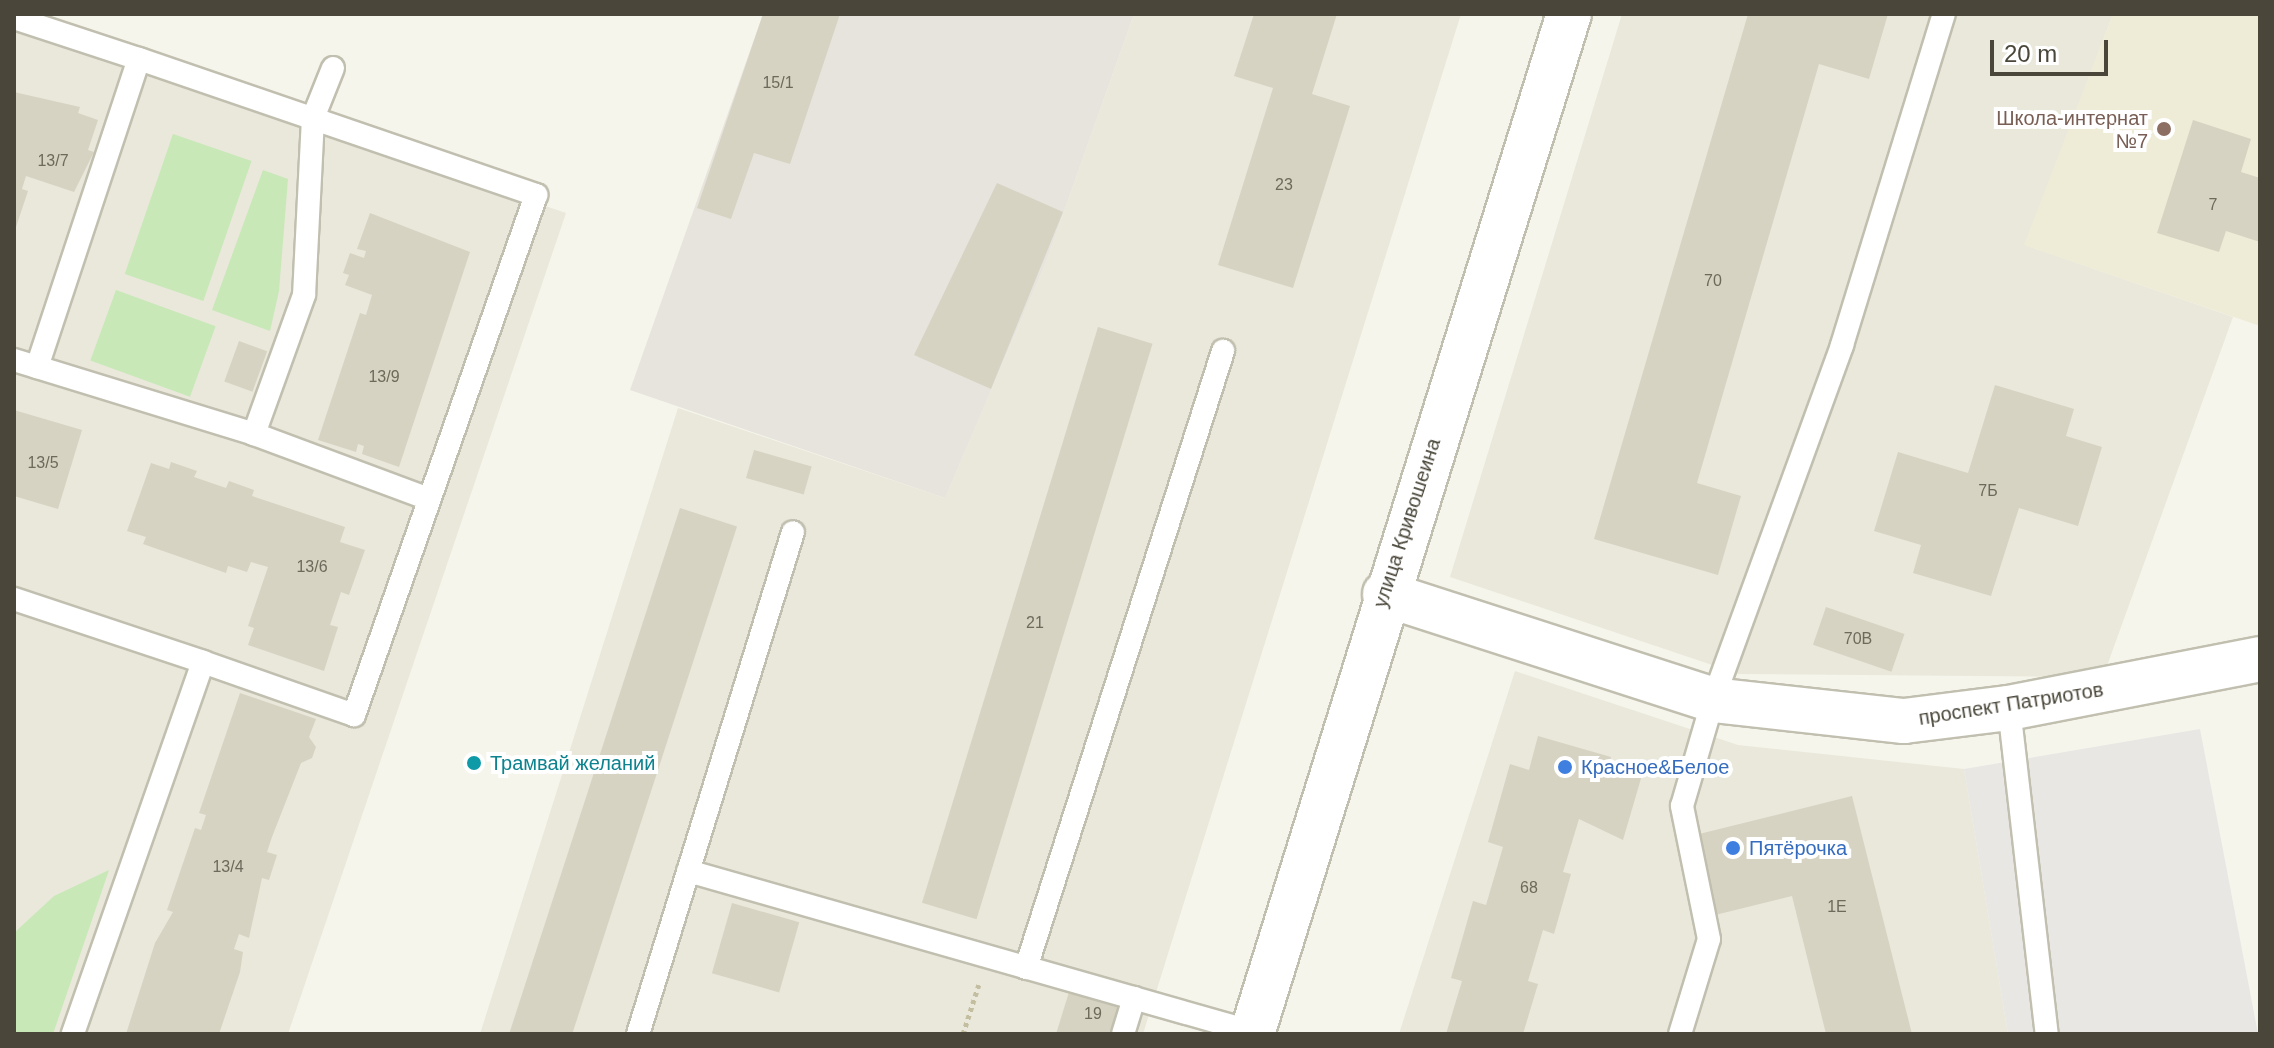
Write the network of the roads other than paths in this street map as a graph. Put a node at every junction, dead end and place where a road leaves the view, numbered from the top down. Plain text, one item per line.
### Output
1 (1569, 14) edge
2 (1944, 14) edge
3 (14, 18) edge
4 (139, 59) junction
5 (333, 68) dead end
6 (313, 118) junction
7 (1223, 351) dead end
8 (14, 360) edge
9 (37, 367) junction
10 (254, 434) junction
11 (429, 499) junction
12 (793, 532) dead end
13 (1385, 594) junction
14 (14, 599) edge
15 (2260, 659) edge
16 (203, 662) junction
17 (1713, 700) junction
18 (2009, 708) junction
19 (688, 871) junction
20 (1026, 968) junction
21 (1134, 998) junction
22 (1252, 1033) edge
23 (73, 1034) edge
24 (638, 1034) edge
25 (1123, 1034) edge
26 (1680, 1034) edge
27 (2047, 1034) edge

1 - 13 street, улица Кривошеина
2 - 17 lane
3 - 4 lane
4 - 6 lane
4 - 9 lane
5 - 6 lane
6 - 10 lane
6 - 11 lane
7 - 20 lane
8 - 9 lane
9 - 10 lane
10 - 11 lane
11 - 16 lane
12 - 19 lane
13 - 17 street, проспект Патриотов
13 - 22 street, улица Кривошеина
14 - 16 lane
15 - 18 street, проспект Патриотов
16 - 23 lane
17 - 18 street, проспект Патриотов
17 - 26 lane
18 - 27 lane
19 - 20 lane
19 - 24 lane
20 - 21 lane
21 - 22 lane
21 - 25 lane

